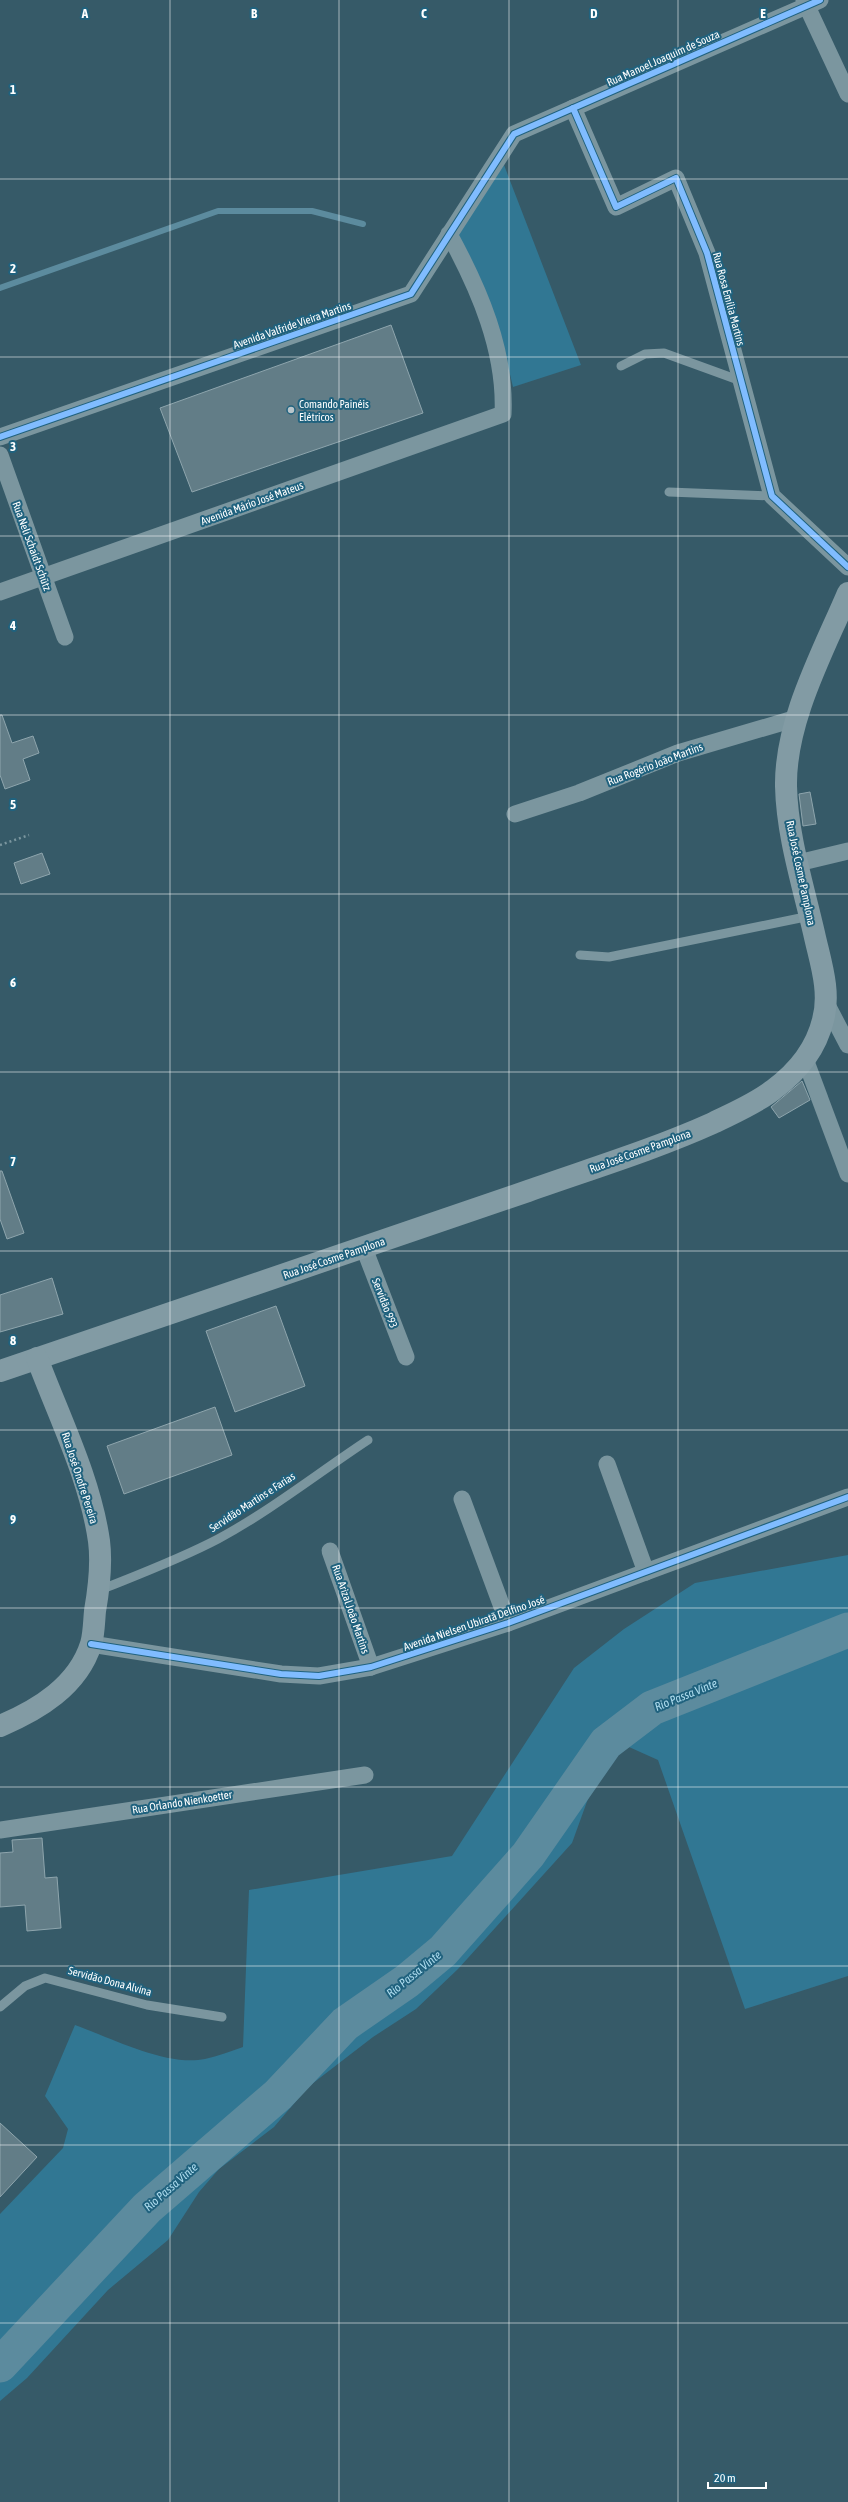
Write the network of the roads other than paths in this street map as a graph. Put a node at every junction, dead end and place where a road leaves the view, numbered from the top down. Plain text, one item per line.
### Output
1 (810, 2) edge
2 (848, 94) edge
3 (573, 108) junction
4 (514, 134) joint
5 (449, 234) junction
6 (621, 366) dead end
7 (741, 381) junction
8 (0, 437) edge
9 (0, 455) edge
10 (669, 492) dead end
11 (772, 496) junction
12 (848, 567) edge
13 (43, 577) junction
14 (0, 592) edge
15 (848, 593) edge
16 (65, 637) dead end
17 (797, 718) junction
18 (515, 814) dead end
19 (848, 851) edge
20 (798, 863) junction
21 (810, 916) junction
22 (580, 955) dead end
23 (826, 1003) junction
24 (848, 1045) edge
25 (805, 1059) junction
26 (848, 1174) edge
27 (364, 1248) junction
28 (406, 1357) dead end
29 (37, 1358) junction
30 (0, 1371) edge
31 (368, 1440) dead end
32 (607, 1464) dead end
33 (848, 1497) edge
34 (462, 1499) dead end
35 (330, 1551) dead end
36 (646, 1572) junction
37 (99, 1590) junction
38 (508, 1623) junction
39 (91, 1644) junction
40 (371, 1667) junction
41 (0, 1726) edge
42 (365, 1775) dead end
43 (0, 1830) edge
44 (0, 2007) edge
45 (222, 2016) dead end

1 - 2 street
1 - 3 street, Rua Manoel Joaquim de Souza
3 - 4 street, Rua Manoel Joaquim de Souza
3 - 7 street, Rua Rosa Emília Martins
4 - 5 street, Avenida Valfride Vieira Martins
5 - 8 street, Avenida Valfride Vieira Martins
5 - 13 street, Avenida Mário José Mateus
6 - 7 lane
7 - 11 street, Rua Rosa Emília Martins
9 - 13 street, Rua Neli Schaidt Schütz
10 - 11 lane
11 - 12 street
13 - 14 street, Avenida Mário José Mateus
13 - 16 street, Rua Neli Schaidt Schütz
15 - 17 main road, Rua José Cosme Pamplona
17 - 18 street, Rua Rogério João Martins
17 - 20 main road, Rua José Cosme Pamplona
19 - 20 street
20 - 21 main road, Rua José Cosme Pamplona
21 - 22 lane
21 - 23 main road, Rua José Cosme Pamplona
23 - 24 street
23 - 25 main road, Rua José Cosme Pamplona
25 - 26 street
25 - 27 main road, Rua José Cosme Pamplona
27 - 28 street, Servidão 993
27 - 29 main road, Rua José Cosme Pamplona
29 - 30 main road, Rua José Cosme Pamplona
29 - 37 main road, Rua José Onofre Pereira
31 - 37 lane, Servidão Martins e Farias
32 - 36 street
33 - 36 street, Avenida Nielsen Ubiratã Delfino José
34 - 38 street
35 - 40 street, Rua Arizal João Martins
36 - 38 street, Avenida Nielsen Ubiratã Delfino José
37 - 39 main road, Rua José Onofre Pereira
38 - 40 street, Avenida Nielsen Ubiratã Delfino José
39 - 40 street, Avenida Nielsen Ubiratã Delfino José
39 - 41 main road, Rua José Onofre Pereira
42 - 43 street, Rua Orlando Nienkoetter
44 - 45 lane, Servidão Dona Alvina

